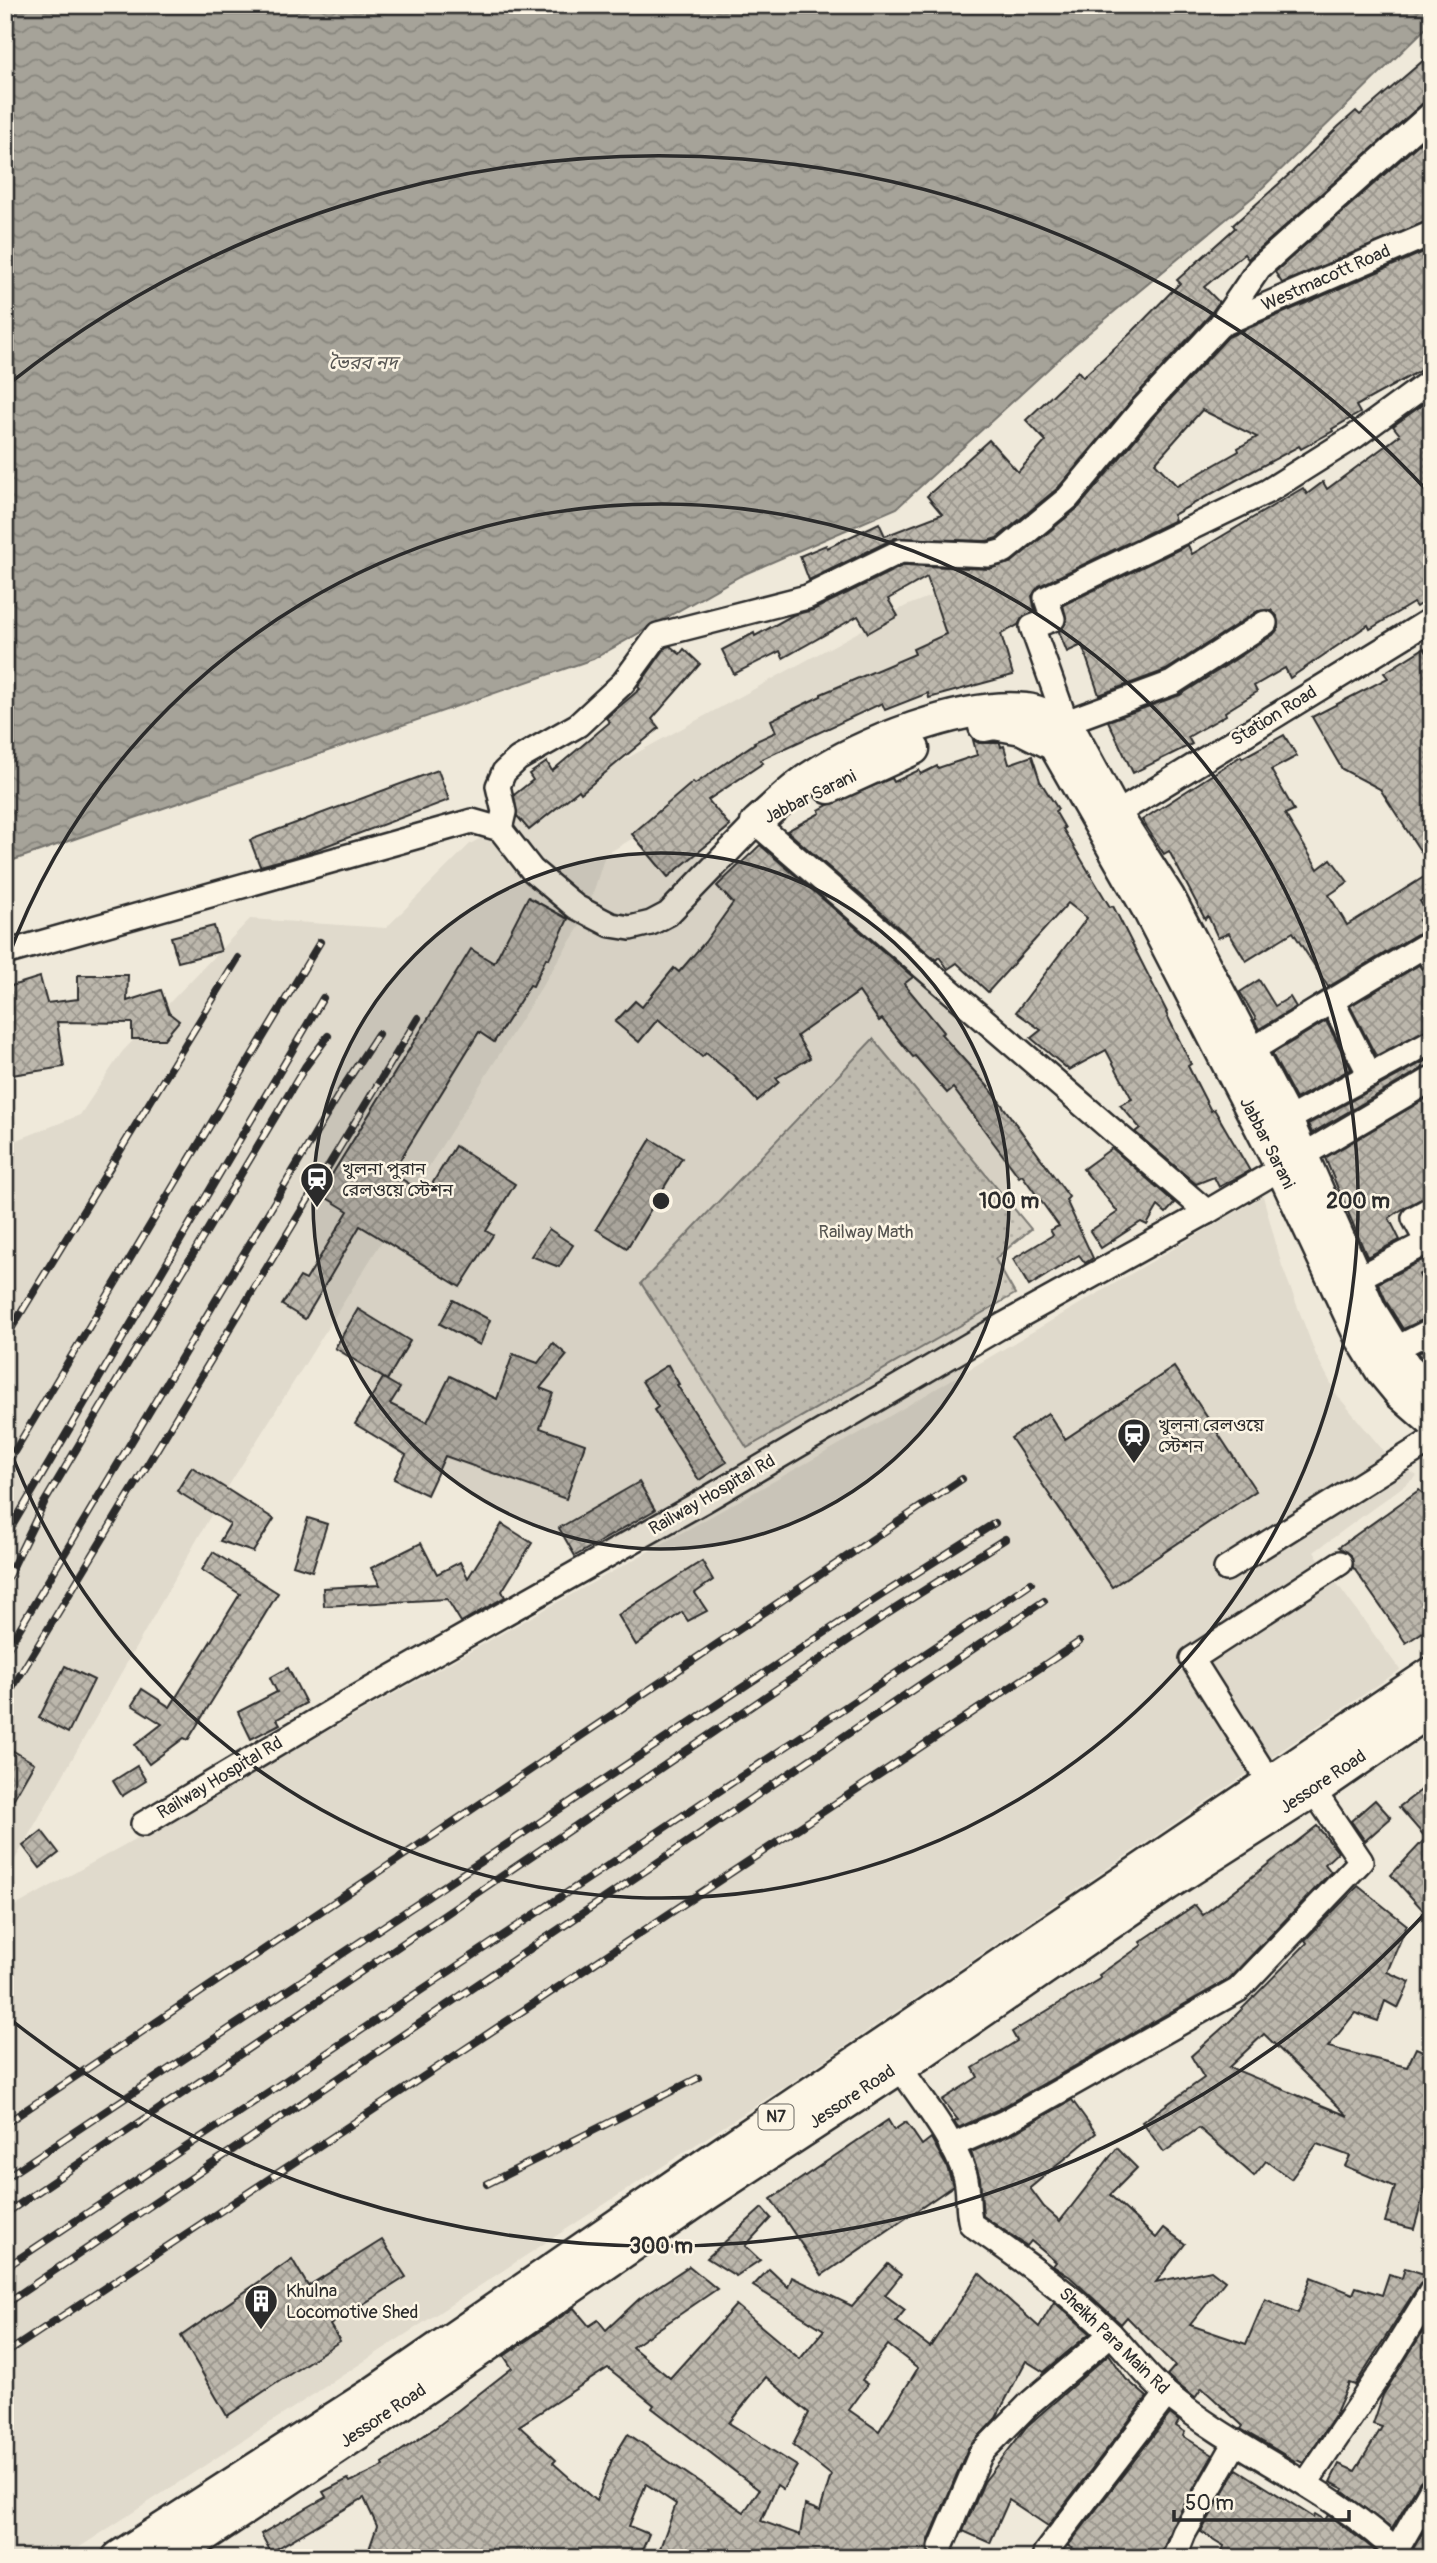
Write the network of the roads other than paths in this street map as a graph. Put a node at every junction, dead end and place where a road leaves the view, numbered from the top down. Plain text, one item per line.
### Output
1 (1432, 113) edge
2 (1432, 233) edge
3 (1220, 325) junction
4 (1432, 380) edge
5 (1431, 620) edge
6 (1265, 623) dead end
7 (1066, 722) junction
8 (1116, 814) junction
9 (756, 823) junction
10 (500, 829) junction
11 (5, 953) edge
12 (1432, 960) edge
13 (1332, 1001) junction
14 (1432, 1041) edge
15 (1250, 1051) junction
16 (1370, 1075) junction
17 (1432, 1079) edge
18 (1287, 1120) junction
19 (1291, 1160) junction
20 (1432, 1208) edge
21 (1207, 1212) junction
22 (1356, 1279) junction
23 (1432, 1330) edge
24 (1395, 1349) junction
25 (1432, 1390) edge
26 (1432, 1422) edge
27 (1432, 1440) edge
28 (1340, 1563) dead end
29 (1226, 1569) dead end
30 (1432, 1674) edge
31 (1432, 1708) edge
32 (1270, 1784) junction
33 (1313, 1790) junction
34 (143, 1824) dead end
35 (891, 2059) junction
36 (951, 2146) junction
37 (1432, 2290) edge
38 (1111, 2334) junction
39 (1167, 2394) junction
40 (1236, 2442) junction
41 (1306, 2483) junction
42 (1432, 2488) edge
43 (941, 2547) dead end
44 (1045, 2553) dead end
45 (1400, 2554) edge
46 (119, 2558) edge
47 (169, 2558) edge
48 (1174, 2558) edge

1 - 3 street
2 - 3 street, Westmacott Road
3 - 10 street
4 - 7 street
5 - 8 street, Station Road
6 - 7 street
7 - 8 main road, Jabbar Sarani
7 - 9 main road, Jabbar Sarani
8 - 15 main road, Jabbar Sarani
9 - 10 street
9 - 19 main road, Jabbar Sarani
9 - 21 street
10 - 11 street
12 - 13 street
13 - 15 street
13 - 16 street
14 - 16 street
15 - 18 main road, Jabbar Sarani
16 - 18 street
17 - 19 street, Railway Hospital Rd
18 - 19 main road, Jabbar Sarani
19 - 21 street, Railway Hospital Rd
19 - 22 main road, Jabbar Sarani
19 - 26 main road, Jabbar Sarani
20 - 22 street
21 - 34 street, Railway Hospital Rd
22 - 24 main road, Jabbar Sarani
23 - 24 street
24 - 25 main road, Jabbar Sarani
27 - 29 street
28 - 32 street
30 - 32 highway, N7
31 - 33 highway, Jessore Road / N7
32 - 35 highway, N7
33 - 35 highway, Jessore Road / N7
33 - 36 street
35 - 36 street, Sheikh Para Main Rd
35 - 46 highway, N7
35 - 47 highway, Jessore Road / N7
36 - 38 street, Sheikh Para Main Rd
37 - 41 street
38 - 39 street, Sheikh Para Main Rd
38 - 43 street
39 - 40 street, Sheikh Para Main Rd
39 - 44 street
40 - 41 street, Sheikh Para Main Rd
40 - 48 street
41 - 45 street, Sheikh Para Main Rd
42 - 45 street

